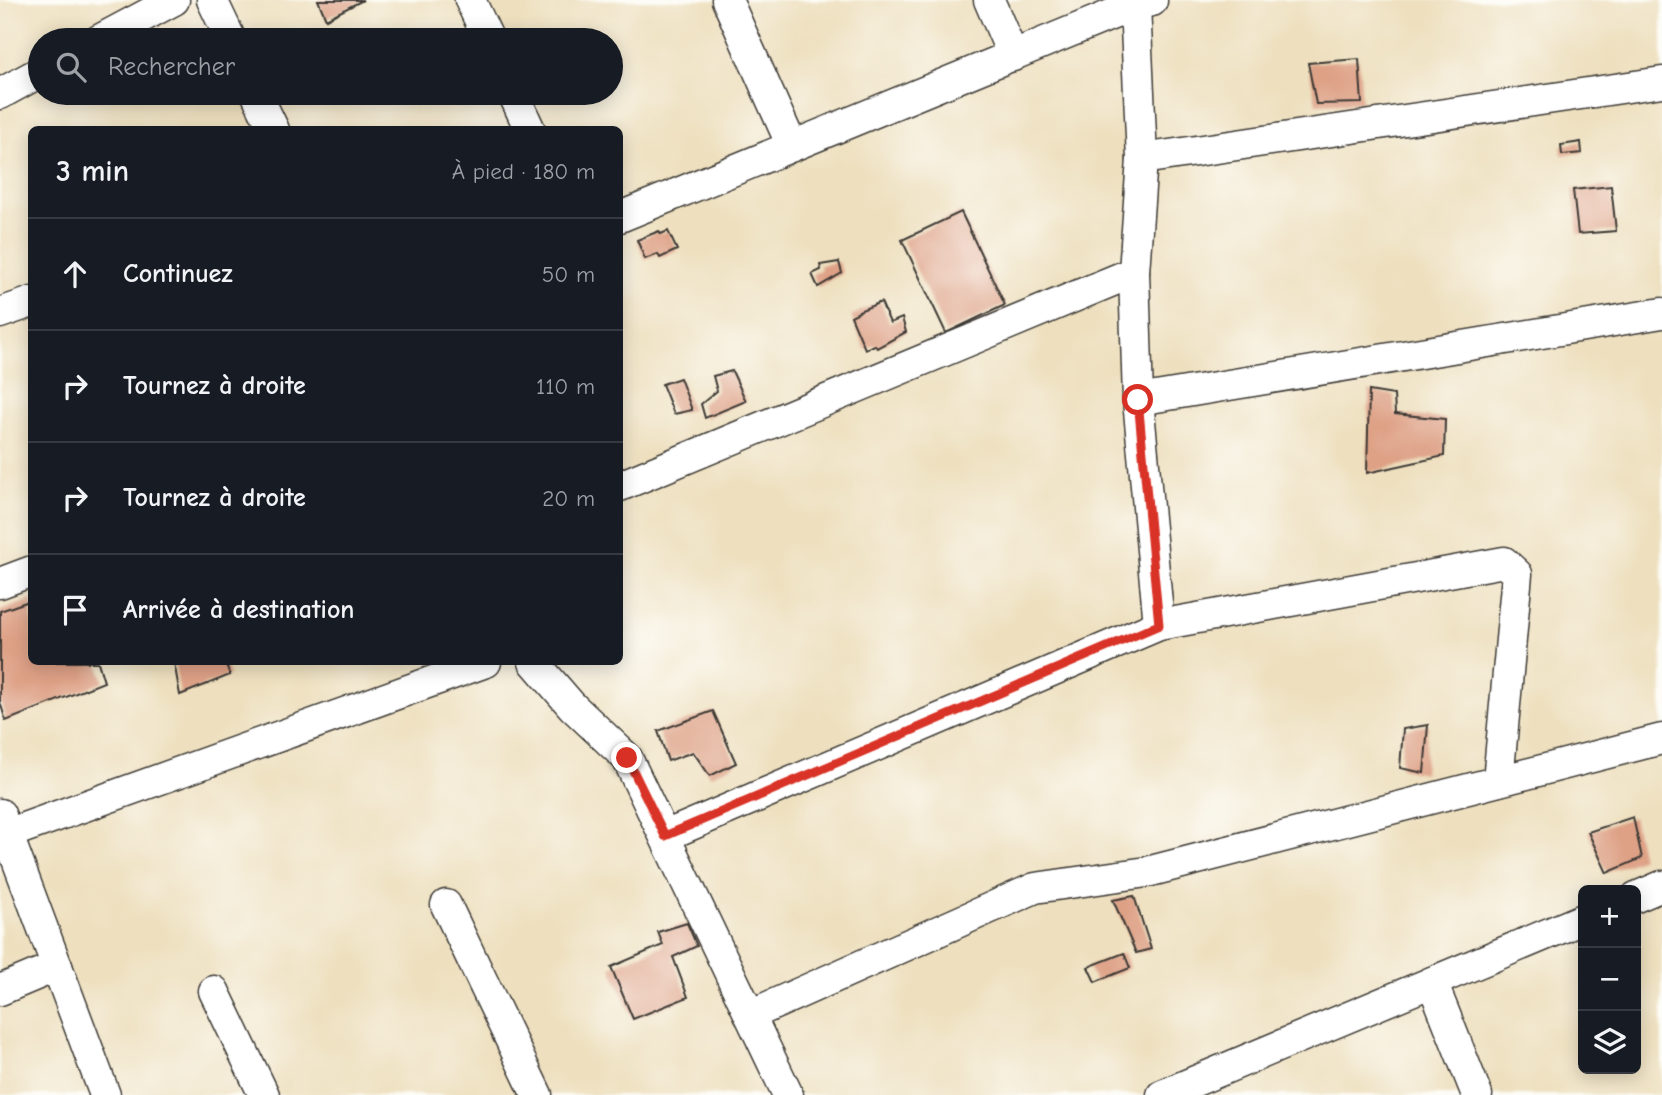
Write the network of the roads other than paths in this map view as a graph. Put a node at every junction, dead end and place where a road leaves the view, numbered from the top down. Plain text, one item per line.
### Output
1 (212, 0) edge
2 (470, 0) edge
3 (727, 0) edge
4 (989, 0) edge
5 (1143, 2) edge
6 (156, 4) edge
7 (118, 28) edge
8 (225, 28) edge
9 (483, 28) edge
10 (1013, 55) junction
11 (28, 79) edge
12 (1662, 82) edge
13 (0, 94) edge
14 (262, 105) edge
15 (519, 105) edge
16 (272, 126) edge
17 (528, 126) edge
18 (792, 146) junction
19 (1142, 159) junction
20 (623, 216) edge
21 (1134, 272) junction
22 (28, 303) edge
23 (0, 313) edge
24 (1662, 313) edge
25 (1138, 400) junction
26 (623, 485) edge
27 (28, 572) edge
28 (0, 583) edge
29 (1159, 625) junction
30 (477, 665) edge
31 (537, 665) edge
32 (1662, 739) edge
33 (1498, 781) junction
34 (4, 824) edge
35 (665, 836) junction
36 (1662, 886) edge
37 (1641, 895) edge
38 (446, 905) dead end
39 (1578, 921) edge
40 (57, 966) junction
41 (1432, 982) junction
42 (0, 990) edge
43 (214, 991) dead end
44 (750, 1015) junction
45 (105, 1095) edge
46 (264, 1095) edge
47 (537, 1095) edge
48 (788, 1095) edge
49 (1162, 1095) edge
50 (1477, 1095) edge

1 - 8 street
2 - 9 street
3 - 18 street
4 - 10 street
5 - 10 street
5 - 19 street
6 - 7 street
10 - 18 street
11 - 13 street
12 - 19 street
14 - 16 street
15 - 17 street
18 - 20 street
19 - 21 street
21 - 25 street
21 - 26 street
22 - 23 street
24 - 25 street
25 - 29 street
27 - 28 street
29 - 33 street
29 - 35 street
30 - 34 street
31 - 35 street
32 - 33 street
33 - 44 street
34 - 40 street
35 - 44 street
36 - 37 street
38 - 47 street
39 - 41 street
40 - 42 street
40 - 45 street
41 - 49 street
41 - 50 street
43 - 46 street
44 - 48 street

